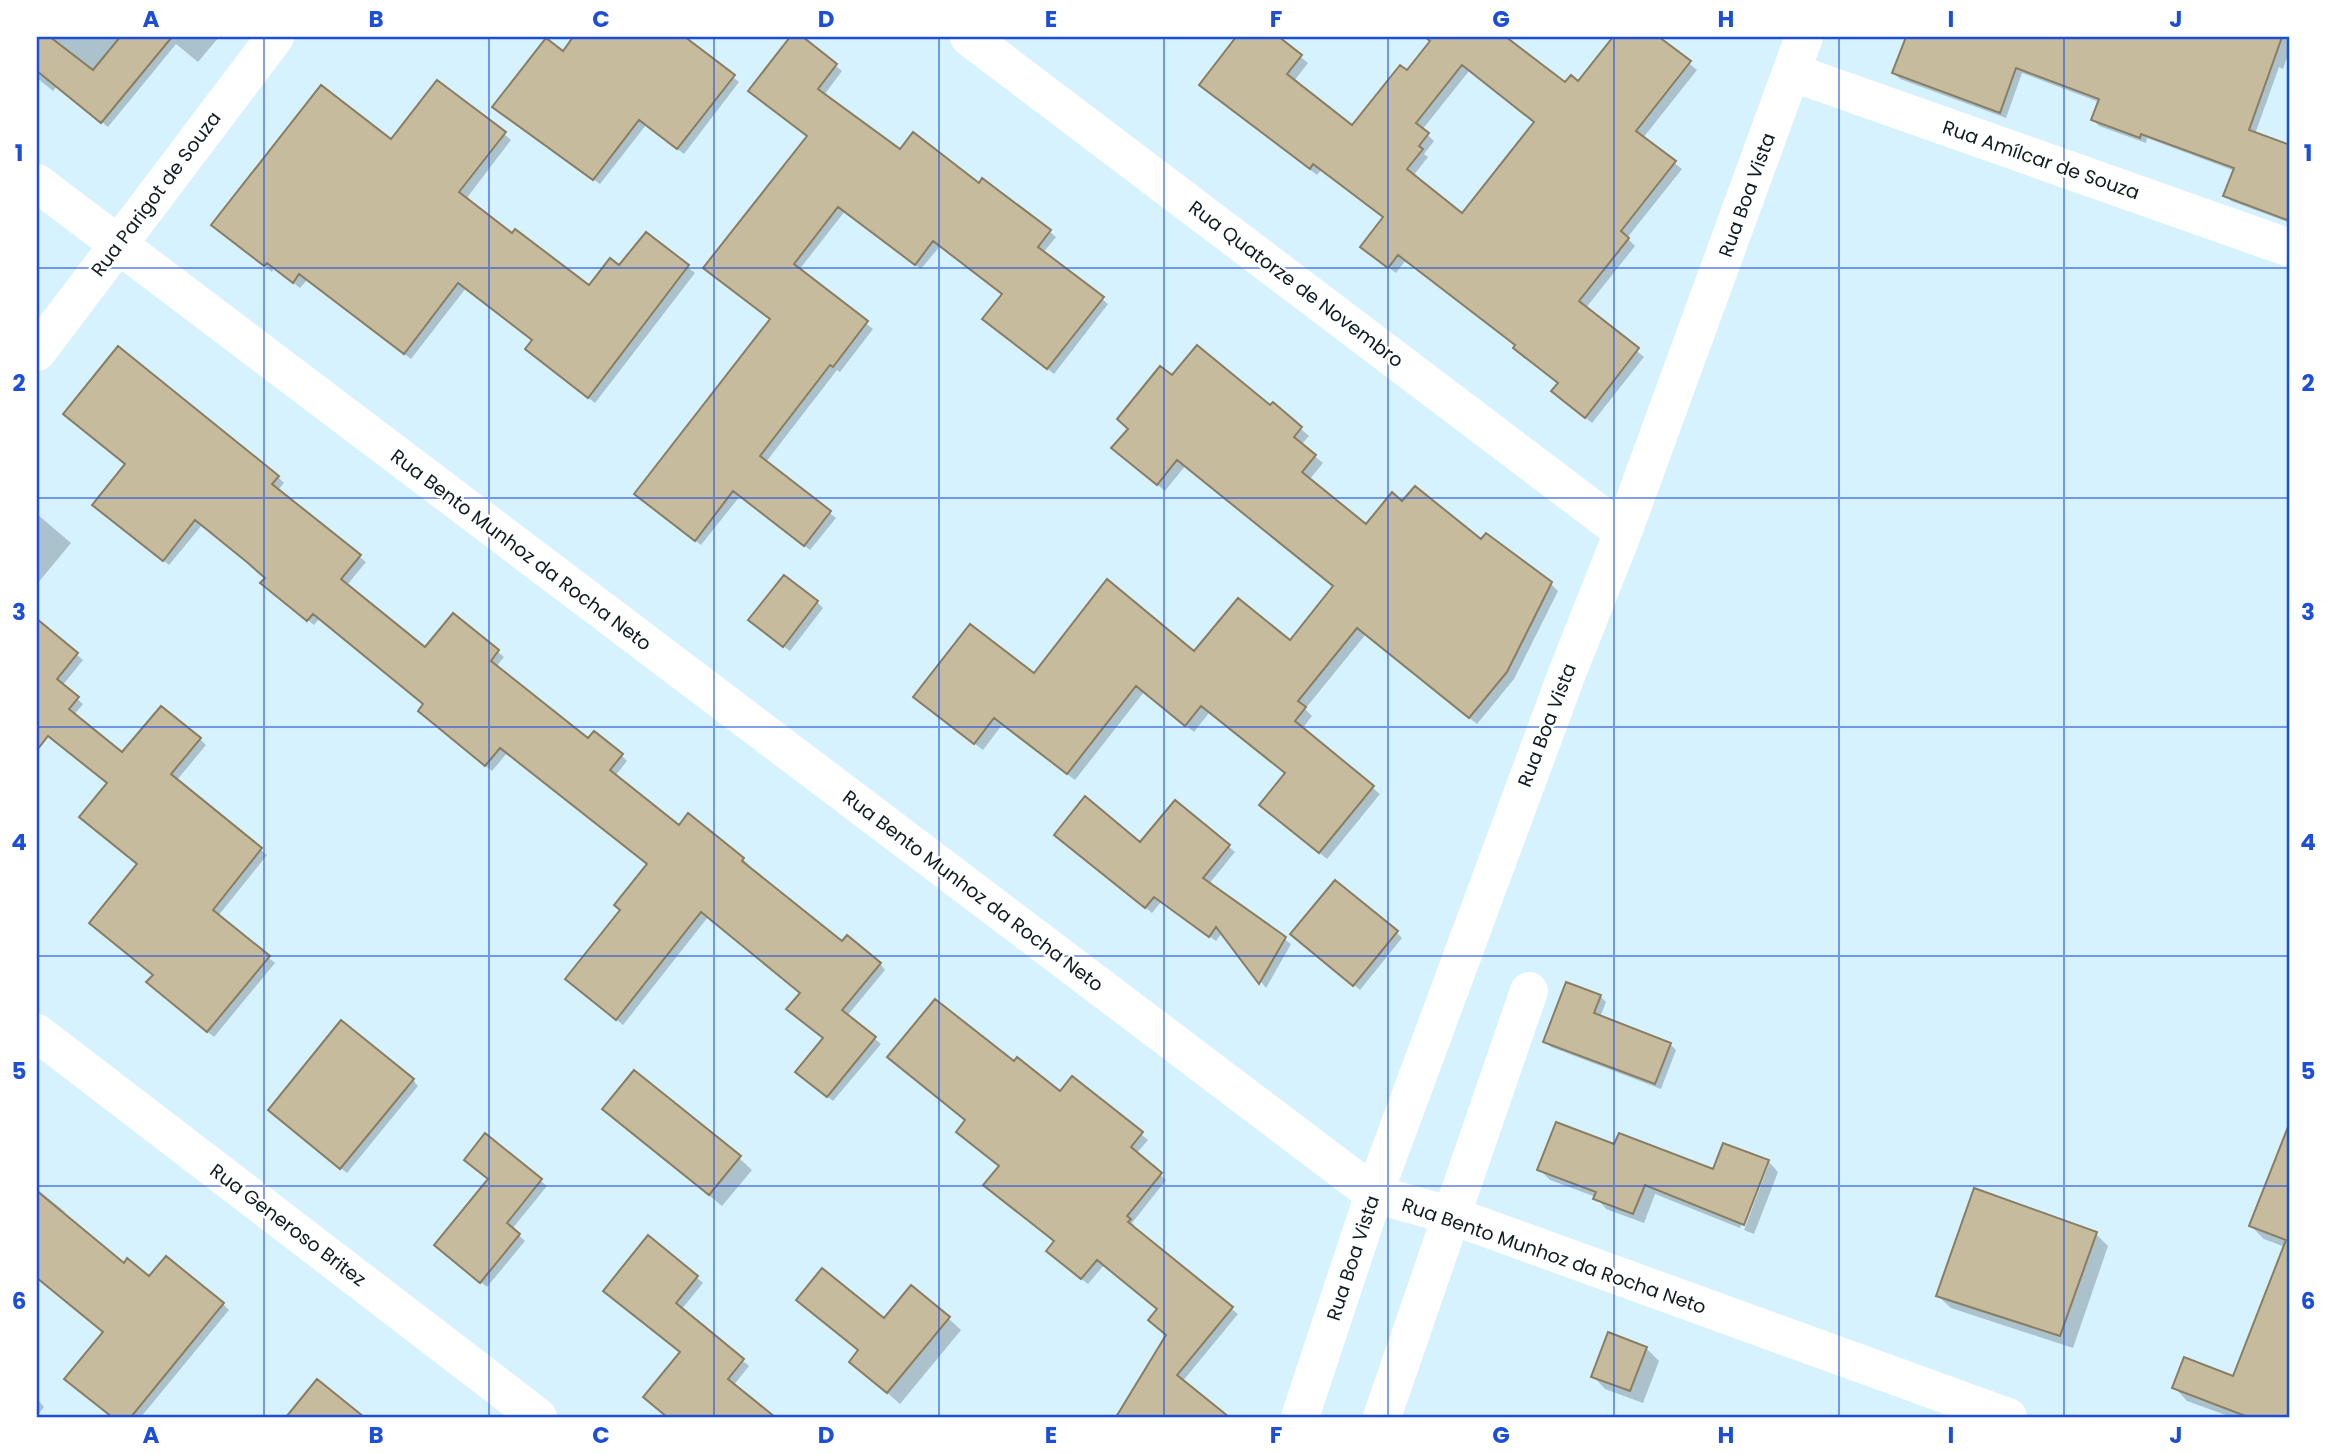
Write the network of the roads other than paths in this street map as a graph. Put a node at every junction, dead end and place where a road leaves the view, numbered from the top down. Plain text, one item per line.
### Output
1 (275, 37) edge
2 (969, 37) edge
3 (1804, 37) edge
4 (1791, 72) junction
5 (37, 183) edge
6 (117, 244) junction
7 (2290, 248) edge
8 (37, 352) edge
9 (1623, 532) junction
10 (1530, 991) dead end
11 (37, 1033) edge
12 (1374, 1194) junction
13 (1453, 1216) junction
14 (538, 1417) edge
15 (1300, 1417) edge
16 (1382, 1417) edge
17 (2007, 1417) edge

1 - 6 street, Rua Parigot de Souza
2 - 9 street, Rua Quatorze de Novembro
3 - 4 street, Rua Boa Vista
4 - 7 street, Rua Amílcar de Souza
4 - 9 street, Rua Boa Vista
5 - 6 street, Rua Bento Munhoz da Rocha Neto
6 - 8 street, Rua Parigot de Souza
6 - 12 street, Rua Bento Munhoz da Rocha Neto
9 - 12 street, Rua Boa Vista
10 - 13 street
11 - 14 street, Rua Generoso Britez
12 - 13 street, Rua Bento Munhoz da Rocha Neto
12 - 15 street, Rua Boa Vista
13 - 16 street
13 - 17 street, Rua Bento Munhoz da Rocha Neto

